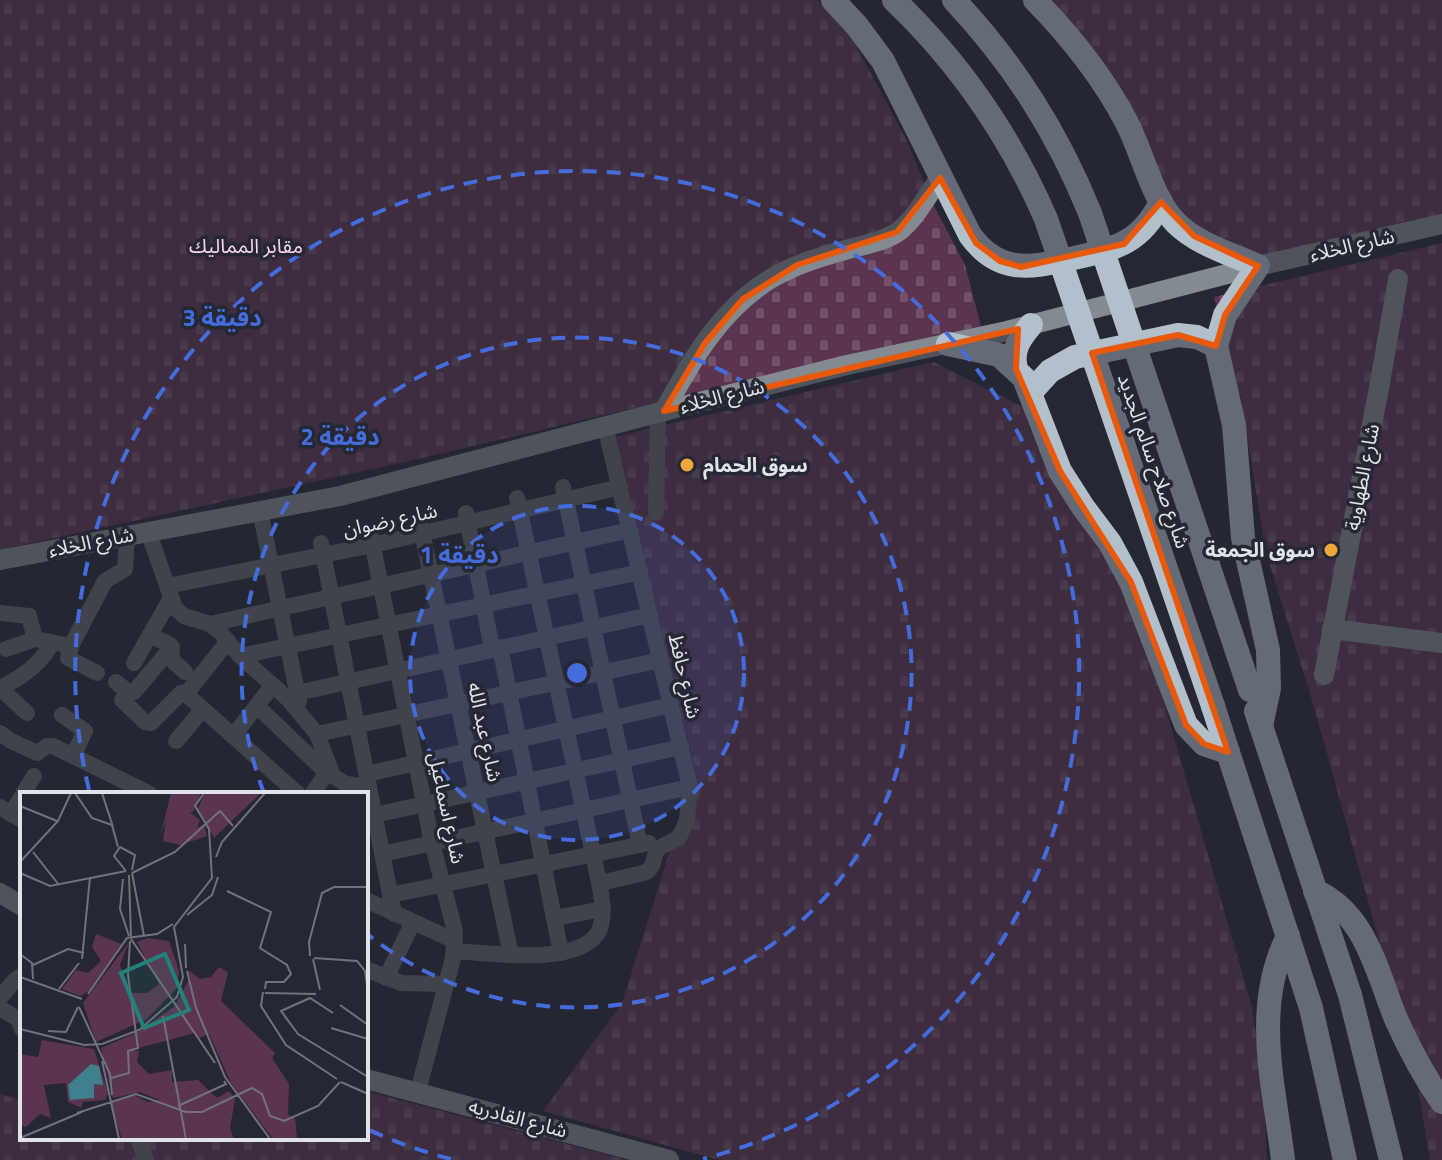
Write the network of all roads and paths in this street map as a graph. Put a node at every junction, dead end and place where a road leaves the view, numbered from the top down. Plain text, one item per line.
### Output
1 (833, 0) edge
2 (894, 0) edge
3 (954, 0) edge
4 (1035, 0) edge
5 (940, 178) junction
6 (1161, 202) junction
7 (1442, 224) edge
8 (1258, 266) junction
9 (1398, 279) dead end
10 (1031, 325) junction
11 (948, 344) junction
12 (1216, 346) junction
13 (1016, 369) junction
14 (1031, 392) junction
15 (661, 412) junction
16 (605, 426) junction
17 (620, 487) junction
18 (564, 494) junction
19 (519, 504) junction
20 (260, 511) junction
21 (656, 513) dead end
22 (467, 518) junction
23 (420, 526) junction
24 (630, 530) junction
25 (148, 531) junction
26 (127, 535) junction
27 (371, 538) junction
28 (574, 542) junction
29 (322, 549) junction
30 (529, 552) junction
31 (0, 560) edge
32 (476, 564) junction
33 (271, 565) junction
34 (640, 572) junction
35 (431, 574) junction
36 (582, 584) junction
37 (380, 586) junction
38 (169, 592) junction
39 (537, 594) junction
40 (332, 597) junction
41 (483, 605) junction
42 (280, 608) junction
43 (0, 613) edge
44 (439, 614) junction
45 (650, 615) junction
46 (210, 624) junction
47 (388, 625) junction
48 (592, 628) junction
49 (1332, 629) junction
50 (150, 635) junction
51 (339, 635) junction
52 (547, 637) junction
53 (35, 639) junction
54 (228, 641) junction
55 (52, 643) junction
56 (1442, 643) edge
57 (71, 646) junction
58 (288, 646) junction
59 (172, 647) junction
60 (496, 648) junction
61 (6, 649) dead end
62 (240, 656) junction
63 (449, 659) junction
64 (661, 660) junction
65 (134, 663) dead end
66 (397, 670) junction
67 (185, 672) dead end
68 (97, 673) dead end
69 (602, 673) junction
70 (1324, 675) dead end
71 (348, 681) junction
72 (116, 682) dead end
73 (556, 683) junction
74 (272, 686) junction
75 (0, 688) edge
76 (297, 693) junction
77 (509, 693) junction
78 (186, 694) junction
79 (122, 700) dead end
80 (458, 704) junction
81 (671, 705) junction
82 (257, 706) junction
83 (203, 709) junction
84 (27, 713) dead end
85 (62, 715) dead end
86 (302, 715) junction
87 (406, 715) junction
88 (612, 719) junction
89 (357, 726) junction
90 (1261, 726) junction
91 (566, 729) junction
92 (0, 733) edge
93 (317, 734) junction
94 (234, 735) junction
95 (518, 740) junction
96 (176, 741) dead end
97 (681, 747) junction
98 (468, 751) junction
99 (1228, 752) junction
100 (73, 756) junction
101 (621, 760) junction
102 (416, 763) junction
103 (575, 770) junction
104 (328, 772) junction
105 (34, 776) dead end
106 (368, 781) junction
107 (526, 781) junction
108 (690, 787) junction
109 (25, 792) edge
110 (146, 792) edge
111 (296, 792) edge
112 (313, 792) edge
113 (477, 792) junction
114 (630, 800) junction
115 (425, 804) junction
116 (583, 810) junction
117 (534, 821) junction
118 (370, 822) edge
119 (486, 831) junction
120 (678, 838) junction
121 (432, 843) junction
122 (640, 845) junction
123 (382, 854) junction
124 (593, 855) junction
125 (543, 865) junction
126 (496, 875) junction
127 (443, 885) junction
128 (600, 887) junction
129 (1315, 891) junction
130 (0, 893) edge
131 (390, 895) junction
132 (368, 901) edge
133 (20, 905) edge
134 (603, 909) junction
135 (394, 914) junction
136 (554, 918) junction
137 (413, 922) junction
138 (1288, 936) junction
139 (454, 946) junction
140 (561, 953) junction
141 (511, 955) junction
142 (368, 970) edge
143 (0, 974) edge
144 (20, 978) edge
145 (386, 978) junction
146 (446, 984) junction
147 (0, 998) edge
148 (0, 1008) edge
149 (20, 1024) edge
150 (368, 1079) edge
151 (418, 1091) junction
152 (1442, 1102) edge
153 (139, 1140) edge
154 (146, 1160) edge
155 (669, 1160) edge
156 (1283, 1160) edge
157 (1345, 1160) edge
158 (1391, 1160) edge

1 - 5 highway
2 - 99 highway, شارع صلاح سالم الجديد, bridge
3 - 90 highway, شارع صلاح سالم الجديد, bridge
4 - 6 highway
5 - 6 highway
5 - 15 street
6 - 8 highway
7 - 8 street, شارع الخلاء
8 - 10 street, شارع الخلاء
8 - 12 highway
9 - 49 street, شارع الطهاوية
10 - 11 street, شارع الخلاء
10 - 13 highway
11 - 13 highway
11 - 15 street, شارع الخلاء
12 - 14 highway
12 - 90 highway
13 - 14 highway
14 - 99 highway
15 - 16 street, شارع الخلاء
15 - 21 street
16 - 17 street, شارع حافظ
16 - 20 street, شارع الخلاء
17 - 18 street, شارع رضوان
17 - 24 street, شارع حافظ
18 - 19 street, شارع رضوان
18 - 28 street
19 - 22 street, شارع رضوان
19 - 30 street
20 - 25 street, شارع الخلاء
20 - 33 street
22 - 23 street, شارع رضوان
22 - 32 street
23 - 27 street, شارع رضوان
23 - 35 street, شارع عبد الله
24 - 28 street
24 - 34 street, شارع حافظ
25 - 26 street, شارع الخلاء
25 - 38 street
26 - 31 street, شارع الخلاء
26 - 57 street
27 - 29 street, شارع رضوان
27 - 37 street, شارع اسماعيل
28 - 30 street
28 - 36 street
29 - 33 street, شارع رضوان
29 - 40 street
30 - 32 street
30 - 39 street
32 - 35 street
32 - 41 street
33 - 38 street, شارع رضوان
33 - 42 street
34 - 36 street
34 - 45 street, شارع حافظ
35 - 37 street
35 - 44 street, شارع عبد الله
36 - 39 street
36 - 48 street
37 - 40 street
37 - 47 street, شارع اسماعيل
38 - 46 street
38 - 50 street
39 - 41 street
39 - 52 street
40 - 42 street
40 - 51 street
41 - 44 street
41 - 60 street
42 - 46 street
42 - 58 street
43 - 53 street
44 - 47 street
44 - 63 street, شارع عبد الله
45 - 48 street
45 - 64 street, شارع حافظ
46 - 54 street
47 - 51 street
47 - 66 street, شارع اسماعيل
48 - 52 street
48 - 69 street
49 - 56 street
49 - 70 street, شارع الطهاوية
50 - 59 street
50 - 65 street
51 - 58 street
51 - 71 street
52 - 60 street
52 - 73 street
53 - 55 street
53 - 61 street
54 - 62 street
54 - 78 street
55 - 57 street
55 - 75 street
57 - 68 street
58 - 62 street
58 - 76 street
59 - 67 street
59 - 72 street
60 - 63 street
60 - 77 street
62 - 74 street
63 - 66 street
63 - 80 street, شارع عبد الله
64 - 69 street
64 - 81 street, شارع حافظ
66 - 71 street
66 - 87 street, شارع اسماعيل
69 - 73 street
69 - 88 street
71 - 76 street
71 - 89 street
73 - 77 street
73 - 91 street
74 - 82 street
74 - 86 street
75 - 84 street
76 - 86 street
77 - 80 street
77 - 95 street
78 - 79 street
78 - 83 street
80 - 87 street
80 - 98 street, شارع عبد الله
81 - 88 street
81 - 97 street, شارع حافظ
82 - 94 street
82 - 104 street
83 - 94 street
83 - 96 street
85 - 100 street
86 - 93 street
87 - 89 street
87 - 102 street, شارع اسماعيل
88 - 91 street
88 - 101 street
89 - 93 street
89 - 106 street
90 - 129 highway, شارع صلاح سالم الجديد
91 - 95 street
91 - 103 street
92 - 100 street
93 - 104 street
94 - 111 street
95 - 98 street
95 - 107 street
97 - 101 street
97 - 108 street, شارع حافظ
98 - 102 street
98 - 113 street, شارع عبد الله
99 - 138 highway, شارع صلاح سالم الجديد
100 - 110 street
101 - 103 street
101 - 114 street
102 - 106 street
102 - 115 street, شارع اسماعيل
103 - 107 street
103 - 116 street
104 - 106 street
104 - 112 street
105 - 109 street
106 - 118 street
107 - 113 street
107 - 117 street
108 - 114 street
108 - 120 street, شارع حافظ
113 - 115 street
113 - 119 street, شارع عبد الله
114 - 116 street
114 - 122 street
115 - 118 street
115 - 121 street, شارع اسماعيل
116 - 117 street
116 - 124 street
117 - 119 street
117 - 125 street
118 - 123 street
119 - 121 street
119 - 126 street, شارع عبد الله
120 - 122 street
120 - 128 street, شارع حافظ
121 - 123 street
121 - 127 street, شارع اسماعيل
122 - 124 street
123 - 131 street
124 - 125 street
124 - 128 street
125 - 126 street
125 - 136 street
126 - 127 street
126 - 141 street, شارع عبد الله
127 - 131 street
127 - 139 street, شارع اسماعيل
128 - 134 street
129 - 152 highway
129 - 158 highway, شارع صلاح سالم الجديد
130 - 133 street
131 - 135 street
132 - 135 street
134 - 136 street
134 - 140 street
135 - 137 street
136 - 140 street
137 - 139 street
137 - 145 street
138 - 156 highway
138 - 157 highway, شارع صلاح سالم الجديد
139 - 141 street
139 - 146 street, شارع اسماعيل
140 - 141 street
142 - 145 street
143 - 144 street
144 - 147 street
145 - 146 street
146 - 151 street, شارع اسماعيل
148 - 149 street
150 - 151 street, شارع القادريه
151 - 155 street, شارع القادريه
153 - 154 street

